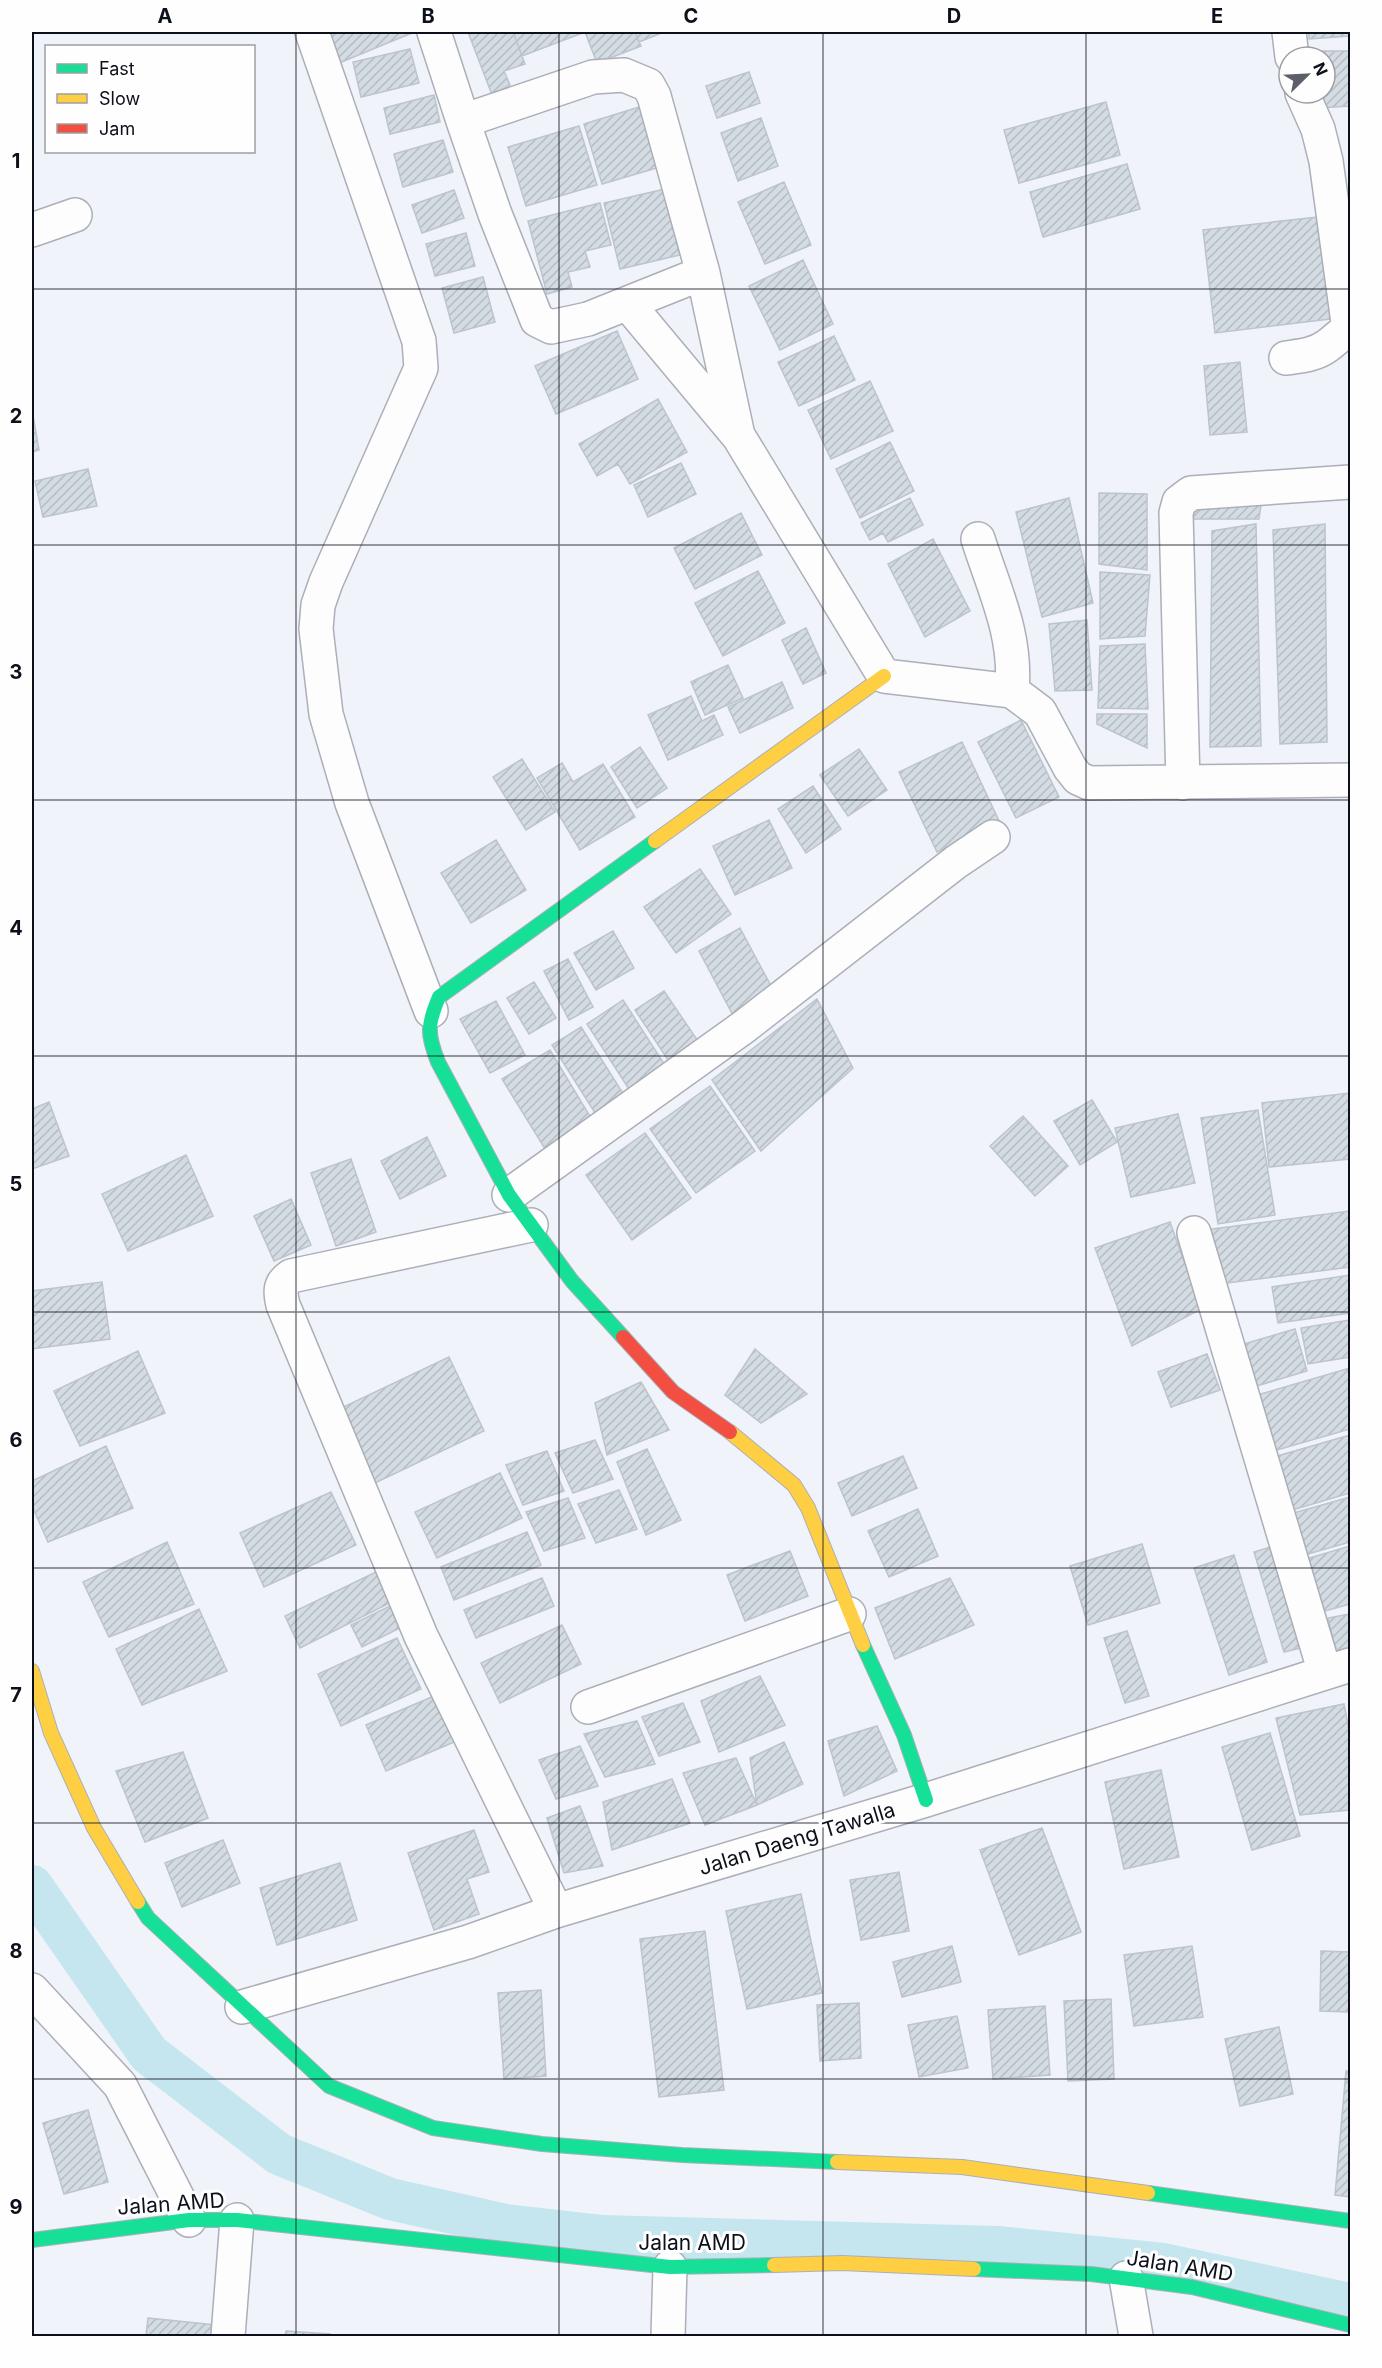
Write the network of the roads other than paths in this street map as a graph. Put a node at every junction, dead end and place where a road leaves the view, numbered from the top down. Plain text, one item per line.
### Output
1 (312, 32) edge
2 (434, 32) edge
3 (1307, 105) edge
4 (463, 121) junction
5 (75, 215) dead end
6 (32, 230) edge
7 (703, 273) junction
8 (628, 304) junction
9 (1350, 330) edge
10 (1286, 358) dead end
11 (739, 437) junction
12 (1350, 482) edge
13 (978, 539) dead end
14 (884, 676) junction
15 (1012, 691) junction
16 (1350, 780) edge
17 (1183, 783) junction
18 (993, 837) dead end
19 (431, 1011) junction
20 (509, 1195) junction
21 (531, 1224) junction
22 (1194, 1233) dead end
23 (849, 1614) junction
24 (1338, 1669) edge
25 (32, 1671) edge
26 (588, 1707) dead end
27 (926, 1800) junction
28 (556, 1911) junction
29 (32, 1989) edge
30 (242, 2007) junction
31 (189, 2220) junction
32 (237, 2220) junction
33 (1350, 2221) edge
34 (32, 2240) edge
35 (670, 2267) junction
36 (1126, 2278) junction
37 (1350, 2325) edge
38 (228, 2337) edge
39 (668, 2337) edge
40 (1136, 2337) edge

1 - 19 street
2 - 4 street
3 - 9 street
4 - 7 street
4 - 8 street
5 - 6 street
7 - 8 street
7 - 11 street
8 - 11 street
9 - 10 street
11 - 14 street
12 - 17 street
13 - 15 street
14 - 15 street
14 - 19 street
15 - 17 street
16 - 17 street
18 - 20 street
19 - 20 street
20 - 21 street
21 - 23 street
21 - 28 street
22 - 24 street
23 - 26 street
23 - 27 street
24 - 27 street, Jalan Daeng Tawalla
25 - 30 street
27 - 28 street, Jalan Daeng Tawalla
28 - 30 street, Jalan Daeng Tawalla
29 - 31 street
30 - 33 street
31 - 32 street, Jalan AMD
31 - 34 street, Jalan AMD
32 - 35 street, Jalan AMD
32 - 38 street
35 - 36 street, Jalan AMD
35 - 39 street
36 - 37 street, Jalan AMD
36 - 40 street

